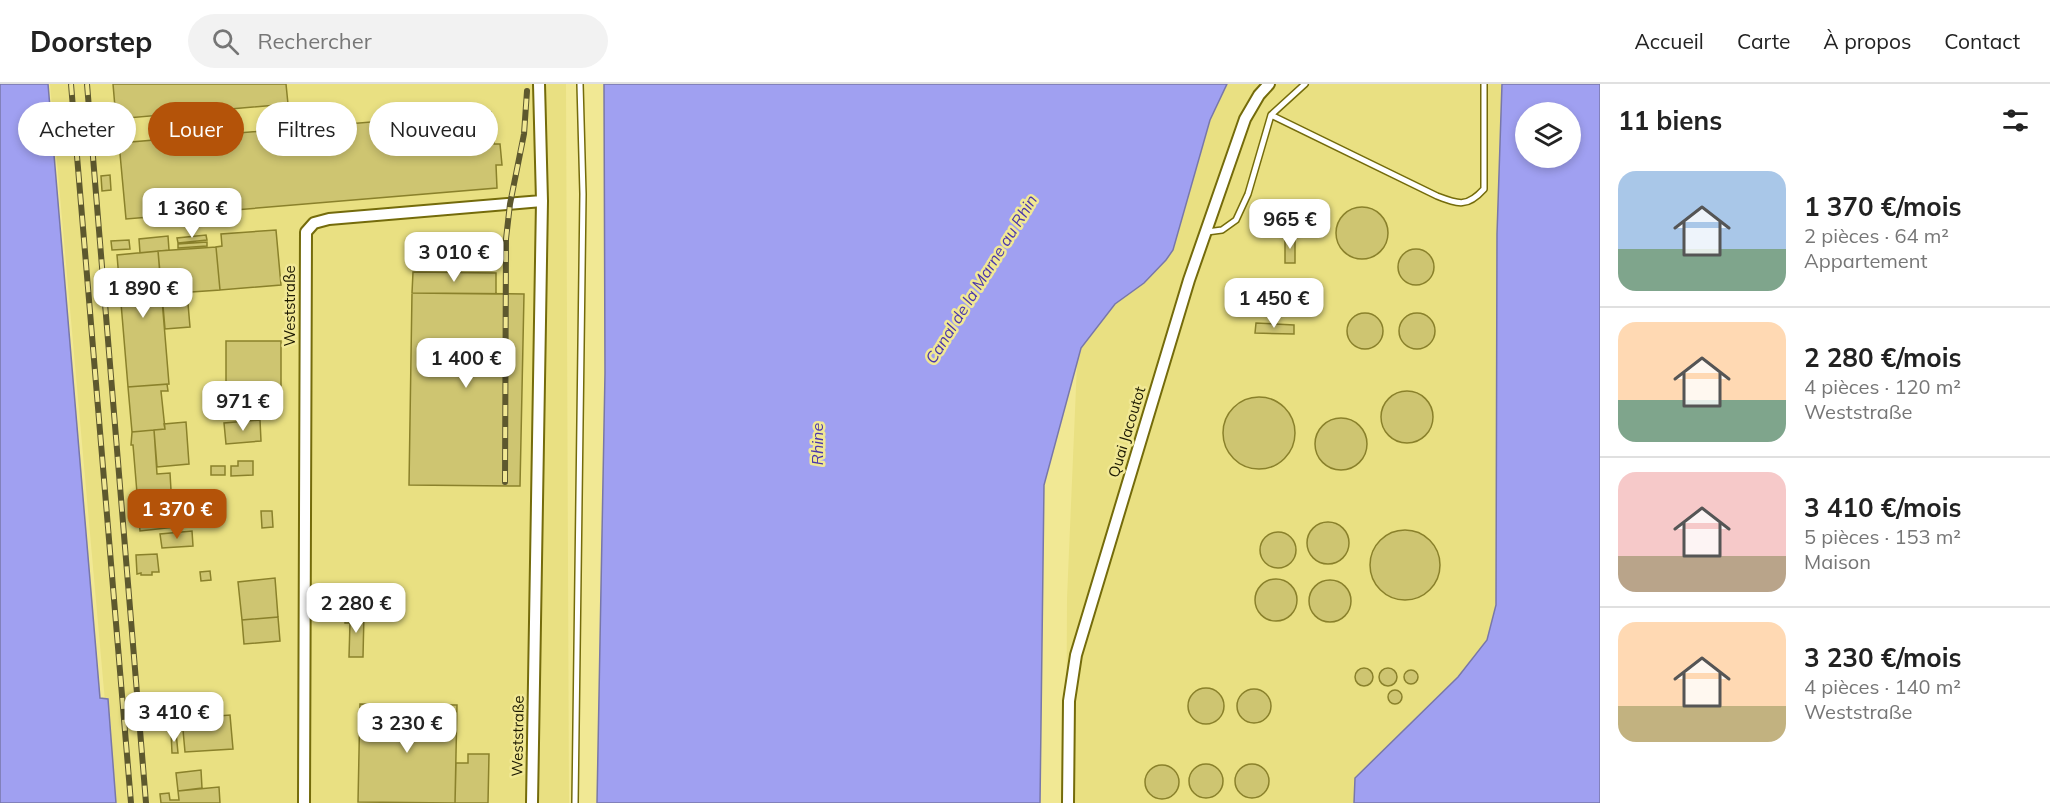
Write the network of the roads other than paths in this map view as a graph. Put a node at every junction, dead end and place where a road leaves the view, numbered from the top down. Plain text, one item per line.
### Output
1 (539, 84) edge
2 (580, 84) edge
3 (1269, 84) edge
4 (1305, 84) edge
5 (1484, 84) edge
6 (1271, 115) junction
7 (542, 201) junction
8 (1205, 232) junction
9 (304, 803) edge
10 (532, 803) edge
11 (575, 803) edge
12 (1068, 803) edge

1 - 7 street, Weststraße
2 - 11 lane
3 - 8 street, Quai Jacoutot
4 - 6 lane
5 - 6 lane
6 - 8 lane
7 - 9 street, Weststraße
7 - 10 street, Weststraße
8 - 12 street, Quai Jacoutot

